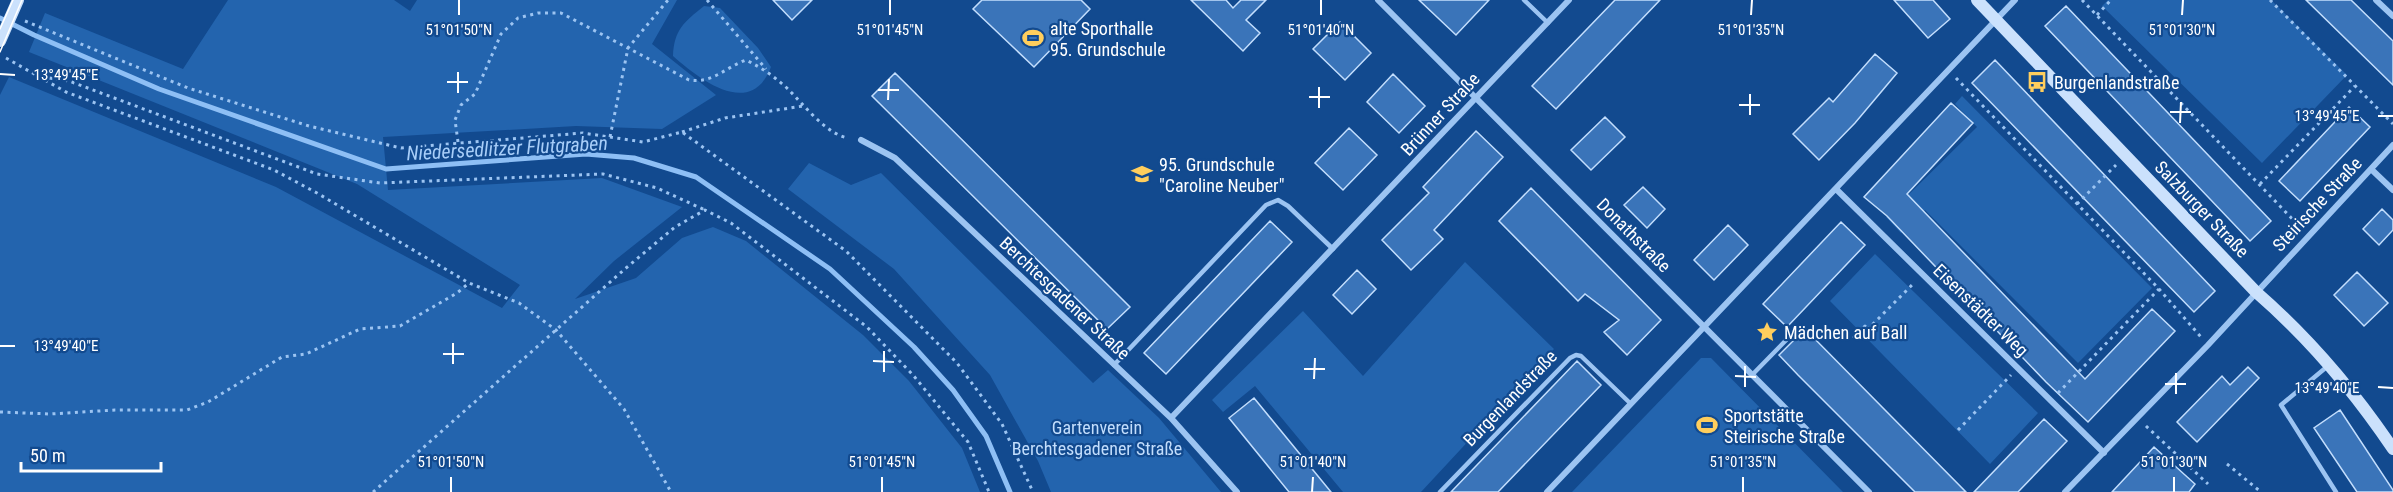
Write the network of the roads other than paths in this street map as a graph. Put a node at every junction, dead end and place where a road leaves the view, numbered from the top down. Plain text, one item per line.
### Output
1 (18, 0) edge
2 (1378, 0) edge
3 (1524, 0) edge
4 (1569, 0) edge
5 (1977, 0) edge
6 (2015, 0) edge
7 (2376, 0) edge
8 (2393, 16) edge
9 (1996, 21) junction
10 (1548, 22) junction
11 (0, 41) edge
12 (1476, 98) junction
13 (861, 140) dead end
14 (2393, 145) edge
15 (2371, 169) junction
16 (1836, 189) junction
17 (2393, 190) edge
18 (1333, 249) junction
19 (2256, 292) junction
20 (1705, 327) junction
21 (1795, 331) dead end
22 (1114, 365) junction
23 (2329, 365) junction
24 (1752, 375) junction
25 (1631, 404) junction
26 (1171, 418) junction
27 (2393, 449) edge
28 (2104, 453) junction
29 (1237, 492) edge
30 (1440, 492) edge
31 (1547, 492) edge
32 (1869, 492) edge
33 (2065, 492) edge
34 (2336, 492) edge

1 - 11 street
2 - 12 street, Donathstraße
3 - 10 lane
4 - 10 street, Brünner Straße
5 - 9 street, Salzburger Straße
6 - 9 street
7 - 8 street
9 - 16 street
9 - 19 street, Salzburger Straße
10 - 12 street, Brünner Straße
12 - 18 street, Brünner Straße
12 - 20 street, Donathstraße
13 - 22 street, Berchtesgadener Straße
14 - 15 street, Steirische Straße
15 - 17 street
15 - 19 street, Steirische Straße
16 - 20 street
16 - 28 street, Eisenstädter Weg
18 - 22 lane
18 - 26 street, Brünner Straße
19 - 23 street, Salzburger Straße
19 - 28 street, Steirische Straße
20 - 24 street, Donathstraße
20 - 25 street
21 - 24 lane
22 - 26 street, Berchtesgadener Straße
23 - 27 street, Salzburger Straße
23 - 34 lane
24 - 32 street, Donathstraße
25 - 30 lane, Burgenlandstraße
25 - 31 street
26 - 29 street, Berchtesgadener Straße
28 - 33 street, Steirische Straße

